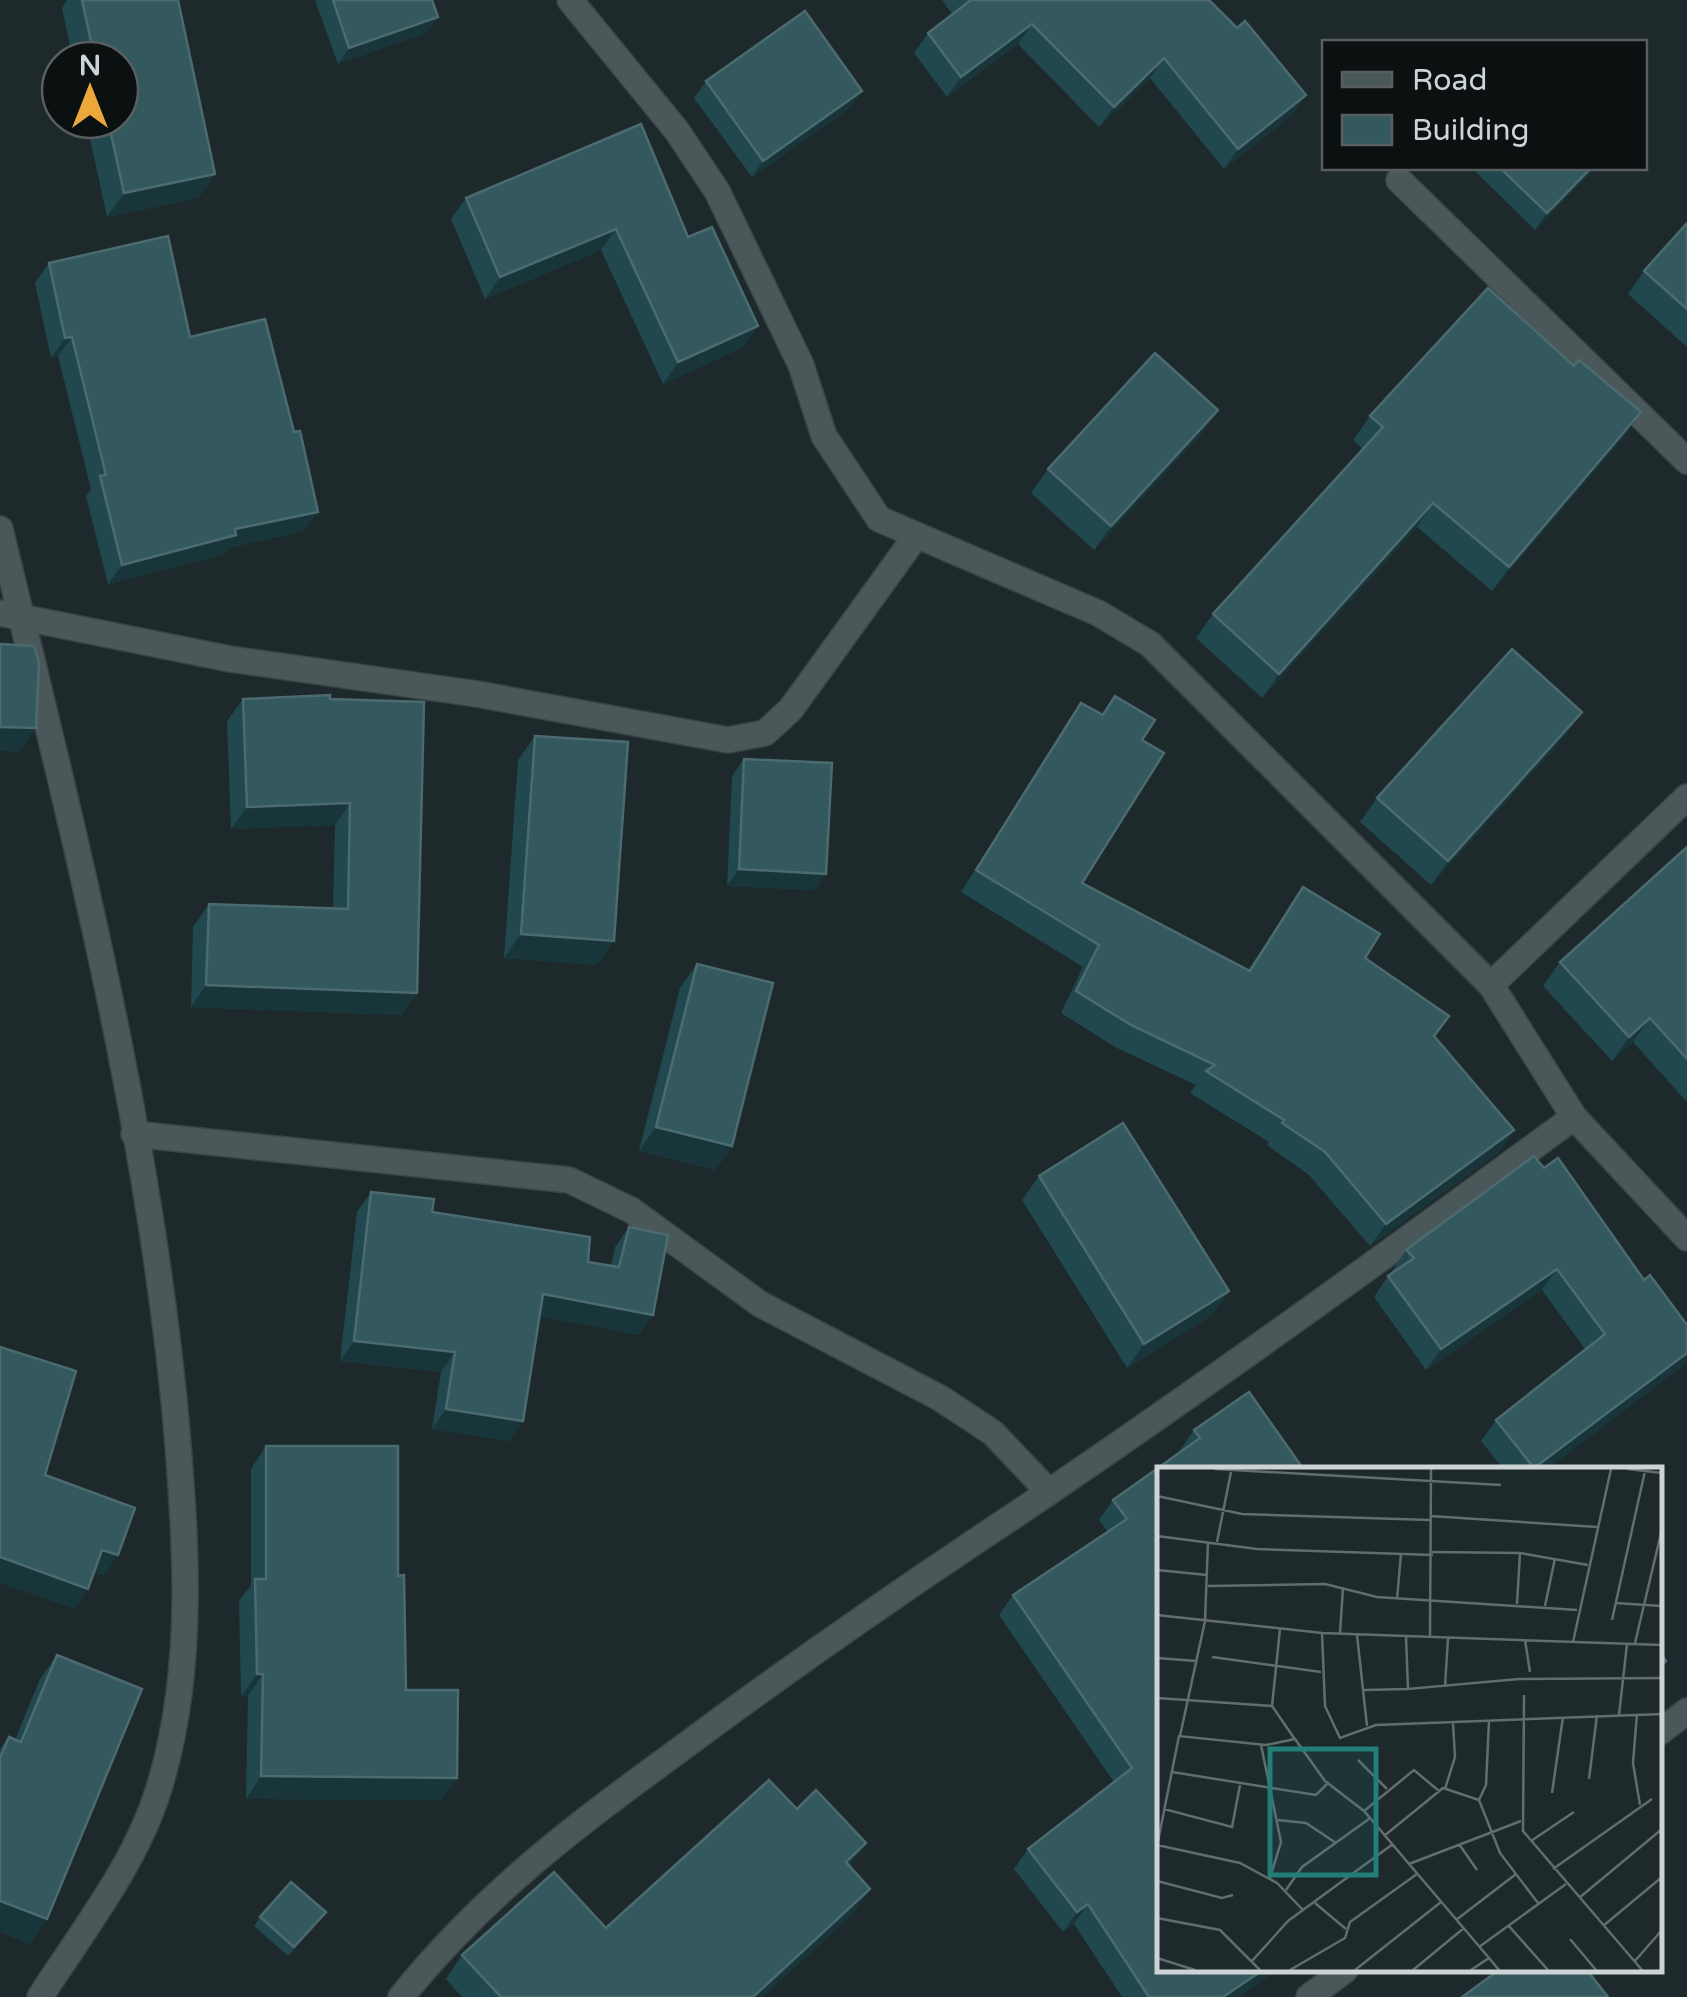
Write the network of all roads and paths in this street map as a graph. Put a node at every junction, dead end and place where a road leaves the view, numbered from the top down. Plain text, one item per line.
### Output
1 (570, 0) edge
2 (1400, 180) dead end
3 (1687, 461) edge
4 (0, 529) edge
5 (916, 536) junction
6 (10, 614) edge
7 (1687, 797) edge
8 (1492, 985) junction
9 (1574, 1117) junction
10 (134, 1134) junction
11 (1687, 1238) edge
12 (1049, 1492) junction
13 (1687, 1712) edge
14 (1662, 1731) edge
15 (1343, 1972) edge
16 (40, 1997) edge
17 (401, 1997) edge
18 (1309, 1997) edge

1 - 5 street
2 - 3 street
4 - 6 street
5 - 6 street
5 - 8 street
6 - 10 street
7 - 8 street
8 - 9 street
9 - 11 street
9 - 12 street
10 - 12 street
10 - 16 street
12 - 17 street
13 - 14 street
15 - 18 street

